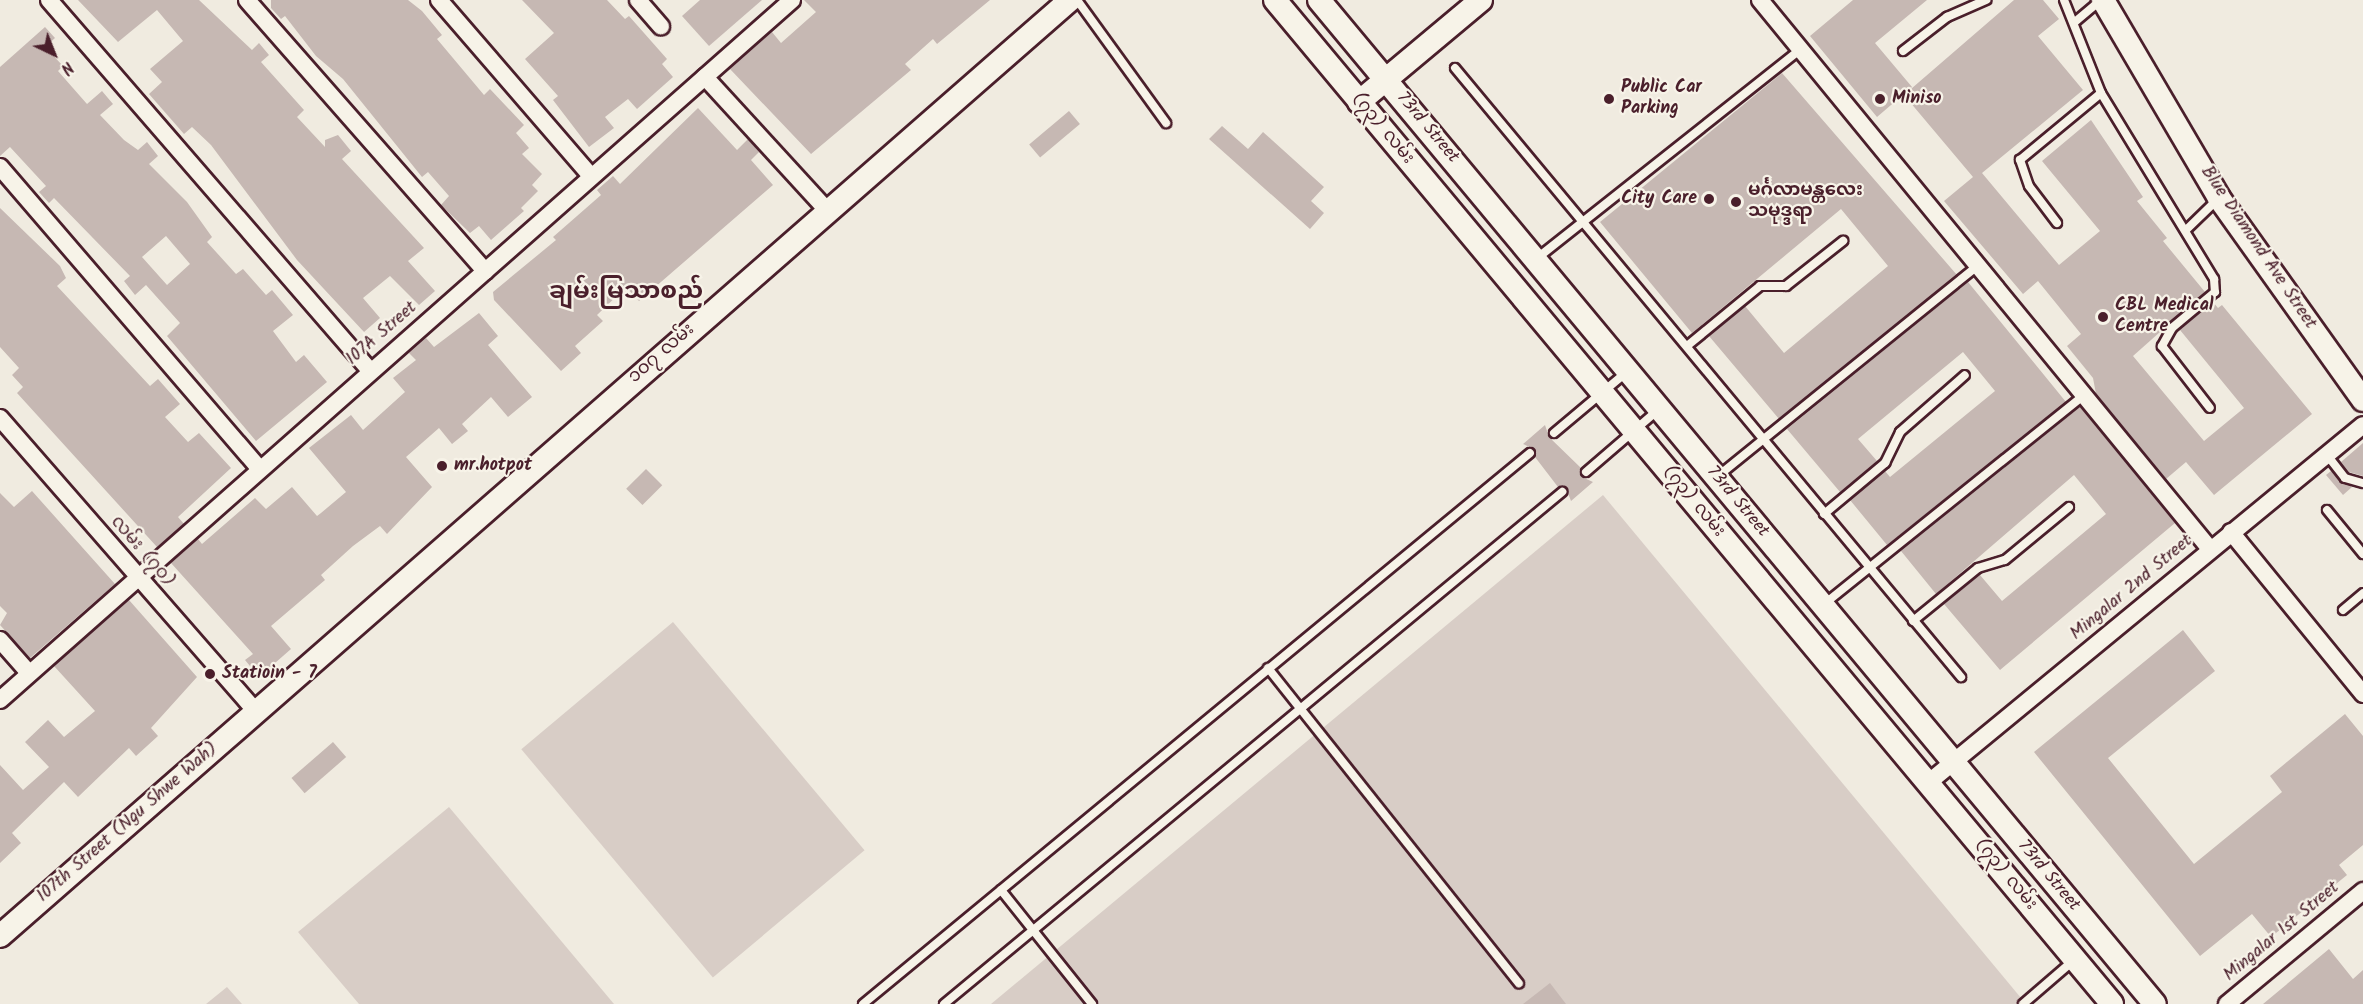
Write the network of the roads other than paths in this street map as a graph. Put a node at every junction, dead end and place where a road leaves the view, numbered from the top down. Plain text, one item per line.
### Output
1 (48, 0) edge
2 (247, 0) edge
3 (439, 0) edge
4 (638, 0) edge
5 (792, 0) edge
6 (1070, 0) edge
7 (1077, 0) edge
8 (1275, 0) edge
9 (1319, 0) edge
10 (1481, 0) edge
11 (1760, 0) edge
12 (1986, 0) edge
13 (2064, 0) edge
14 (2102, 0) edge
15 (2076, 21) junction
16 (661, 26) dead end
17 (1800, 50) junction
18 (1903, 51) dead end
19 (1455, 68) dead end
20 (705, 77) junction
21 (1386, 79) junction
22 (2100, 93) junction
23 (1359, 102) junction
24 (1166, 123) dead end
25 (0, 167) edge
26 (590, 175) junction
27 (2219, 198) junction
28 (827, 210) junction
29 (1583, 220) junction
30 (2058, 224) dead end
31 (2186, 230) junction
32 (1843, 241) dead end
33 (1536, 259) junction
34 (1979, 265) junction
35 (485, 271) junction
36 (1687, 346) junction
37 (370, 370) junction
38 (1628, 371) junction
39 (1965, 375) dead end
40 (1602, 393) junction
41 (2087, 393) junction
42 (2363, 400) edge
43 (2210, 408) dead end
44 (1660, 409) junction
45 (0, 418) edge
46 (2363, 425) edge
47 (1634, 432) junction
48 (1554, 433) dead end
49 (1765, 440) junction
50 (1530, 453) dead end
51 (2327, 455) junction
52 (259, 468) junction
53 (1586, 472) dead end
54 (1717, 477) junction
55 (2363, 483) edge
56 (1562, 492) dead end
57 (2069, 507) dead end
58 (2327, 510) dead end
59 (1824, 514) junction
60 (2231, 532) junction
61 (2210, 549) junction
62 (2363, 554) edge
63 (1867, 567) junction
64 (137, 577) junction
65 (2363, 593) edge
66 (1823, 605) junction
67 (2343, 610) dead end
68 (1913, 621) junction
69 (0, 640) edge
70 (1268, 668) junction
71 (29, 673) junction
72 (1961, 677) dead end
73 (2363, 694) edge
74 (0, 700) edge
75 (256, 711) junction
76 (1301, 711) junction
77 (1953, 762) junction
78 (1928, 783) junction
79 (1001, 890) junction
80 (2363, 891) edge
81 (1033, 931) junction
82 (0, 936) edge
83 (2074, 959) junction
84 (1519, 983) dead end
85 (863, 1004) edge
86 (944, 1004) edge
87 (1092, 1004) edge
88 (2023, 1004) edge
89 (2112, 1004) edge
90 (2155, 1004) edge
91 (2227, 1004) edge

1 - 37 street
2 - 35 street
3 - 26 street
4 - 16 street
5 - 20 street, 107A Street
6 - 28 main road, ၁၀၇ လမ်း
7 - 24 lane
8 - 23 main road, (၇၃) လမ်း
9 - 21 main road, 73rd Street
10 - 21 main road
11 - 17 street
12 - 18 lane
13 - 15 lane
14 - 15 lane
14 - 27 main road, Blue Diamond Ave Street
15 - 22 lane
17 - 29 lane
17 - 34 street
19 - 29 lane
20 - 26 street, 107A Street
20 - 28 street
21 - 23 main road
21 - 33 main road, 73rd Street
22 - 30 lane
22 - 31 lane
23 - 40 main road, (၇၃) လမ်း
25 - 52 street
26 - 35 street, 107A Street
27 - 31 lane
27 - 42 main road, Blue Diamond Ave Street
28 - 75 main road, ၁၀၇ လမ်း
29 - 33 lane
29 - 36 lane
31 - 43 lane
32 - 36 lane
33 - 38 main road, 73rd Street
34 - 41 street
34 - 49 lane
35 - 37 street, 107A Street
36 - 49 lane
37 - 52 street, 107A Street
38 - 40 lane
38 - 44 main road, 73rd Street
39 - 59 lane
40 - 47 main road, (၇၃) လမ်း
40 - 48 lane
41 - 61 street
41 - 63 lane
44 - 47 lane
44 - 54 main road, 73rd Street
45 - 64 street, လမ်း (၇၀)
46 - 51 street, Mingalar 2nd Street
47 - 53 lane
47 - 78 main road, (၇၃) လမ်း
49 - 54 lane
49 - 59 lane
50 - 70 lane
51 - 55 lane
51 - 60 street, Mingalar 2nd Street
52 - 64 street, 107A Street
54 - 66 main road, 73rd Street
56 - 76 lane
57 - 68 lane
58 - 62 lane
59 - 63 lane
60 - 61 street, Mingalar 2nd Street
60 - 73 street
61 - 77 street, Mingalar 2nd Street
63 - 66 lane
63 - 68 lane
64 - 71 street, 107A Street
64 - 75 street, လမ်း (၇၀)
65 - 67 lane
66 - 77 main road, 73rd Street
68 - 72 lane
69 - 71 street
70 - 76 lane
70 - 79 lane
71 - 74 street, 107A Street
75 - 82 main road, 107th Street (Ngu Shwe Wah)
76 - 81 lane
76 - 84 lane
77 - 78 street, Mingalar 2nd Street
77 - 90 main road, 73rd Street
78 - 83 main road, (၇၃) လမ်း
79 - 81 lane
79 - 85 lane
80 - 91 street, Mingalar 1st Street
81 - 86 lane
81 - 87 lane
83 - 88 lane
83 - 89 main road, (၇၃) လမ်း

